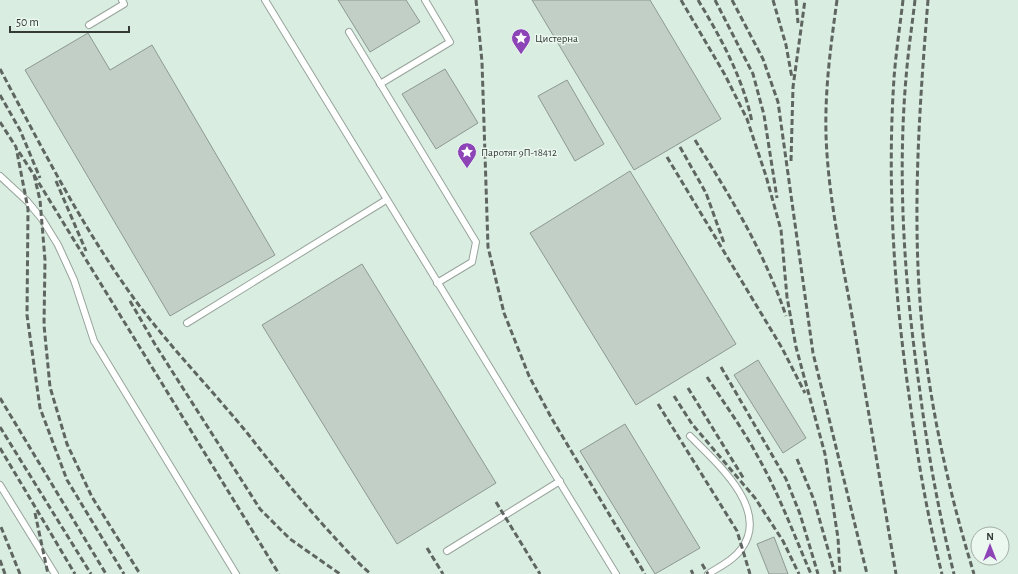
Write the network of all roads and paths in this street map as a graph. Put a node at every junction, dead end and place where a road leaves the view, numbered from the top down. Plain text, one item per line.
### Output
1 (122, 0) edge
2 (265, 0) edge
3 (425, 0) edge
4 (89, 25) dead end
5 (348, 32) dead end
6 (380, 84) junction
7 (0, 176) edge
8 (386, 200) junction
9 (437, 283) junction
10 (187, 323) dead end
11 (690, 436) dead end
12 (560, 481) junction
13 (0, 484) edge
14 (447, 551) dead end
15 (55, 574) edge
16 (236, 574) edge
17 (616, 574) edge
18 (708, 574) edge

1 - 4 lane
2 - 8 lane
3 - 6 lane
5 - 6 lane
6 - 9 lane
7 - 16 lane
8 - 9 lane
8 - 10 lane
9 - 12 lane
11 - 18 lane
12 - 14 lane
12 - 17 lane
13 - 15 lane

